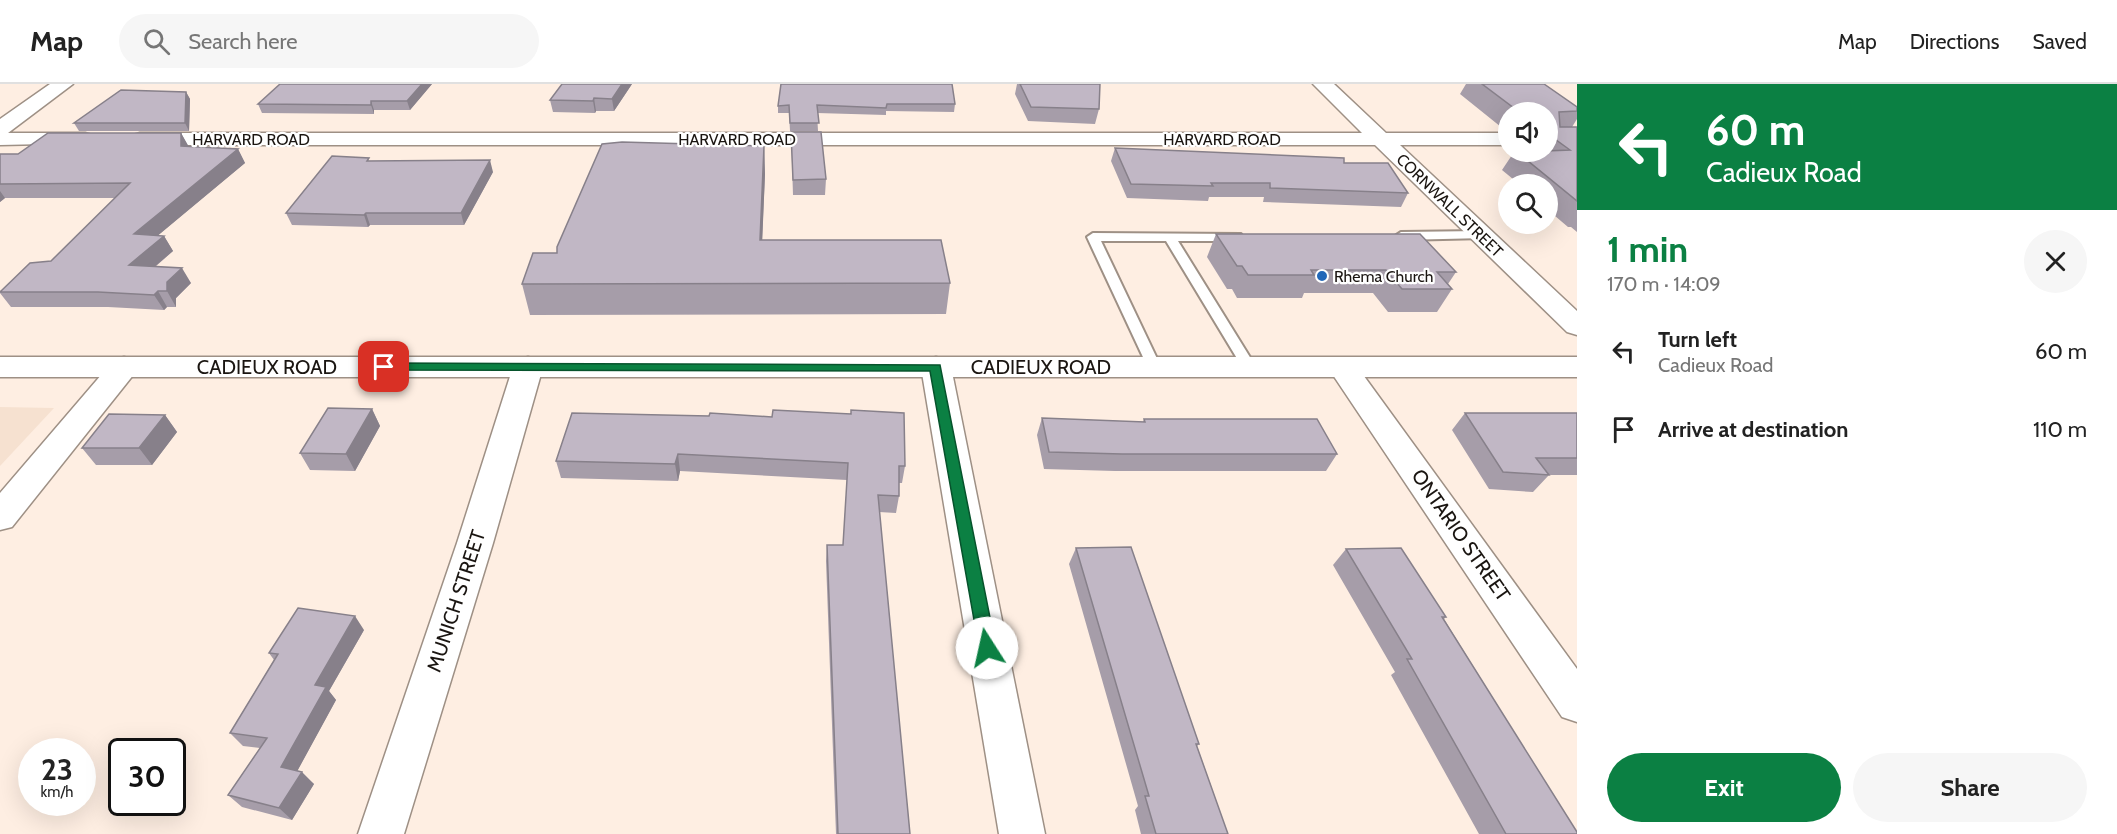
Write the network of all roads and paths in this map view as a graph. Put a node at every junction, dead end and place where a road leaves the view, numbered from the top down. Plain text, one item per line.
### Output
1 (63, 84) edge
2 (1323, 84) edge
3 (0, 129) edge
4 (0, 139) edge
5 (1381, 139) junction
6 (1498, 139) edge
7 (1481, 235) junction
8 (1383, 236) edge
9 (1170, 237) junction
10 (1253, 237) edge
11 (1577, 326) edge
12 (0, 367) edge
13 (124, 367) junction
14 (528, 367) junction
15 (936, 367) junction
16 (1154, 367) junction
17 (1249, 367) junction
18 (1577, 367) edge
19 (1343, 368) junction
20 (0, 517) edge
21 (1577, 703) edge
22 (381, 834) edge
23 (1022, 834) edge

1 - 3 street
2 - 5 street, CORNWALL STREET
4 - 5 street, HARVARD ROAD
5 - 6 street, HARVARD ROAD
5 - 7 street, CORNWALL STREET
7 - 8 lane
7 - 11 street, CORNWALL STREET
9 - 10 lane
9 - 16 lane
9 - 17 lane
12 - 13 street, CADIEUX ROAD
13 - 14 street, CADIEUX ROAD
13 - 20 street
14 - 15 street, CADIEUX ROAD
14 - 22 street, MUNICH STREET
15 - 16 street, CADIEUX ROAD
15 - 23 street
16 - 17 street, CADIEUX ROAD
17 - 19 street, CADIEUX ROAD
18 - 19 street, CADIEUX ROAD
19 - 21 street, ONTARIO STREET

